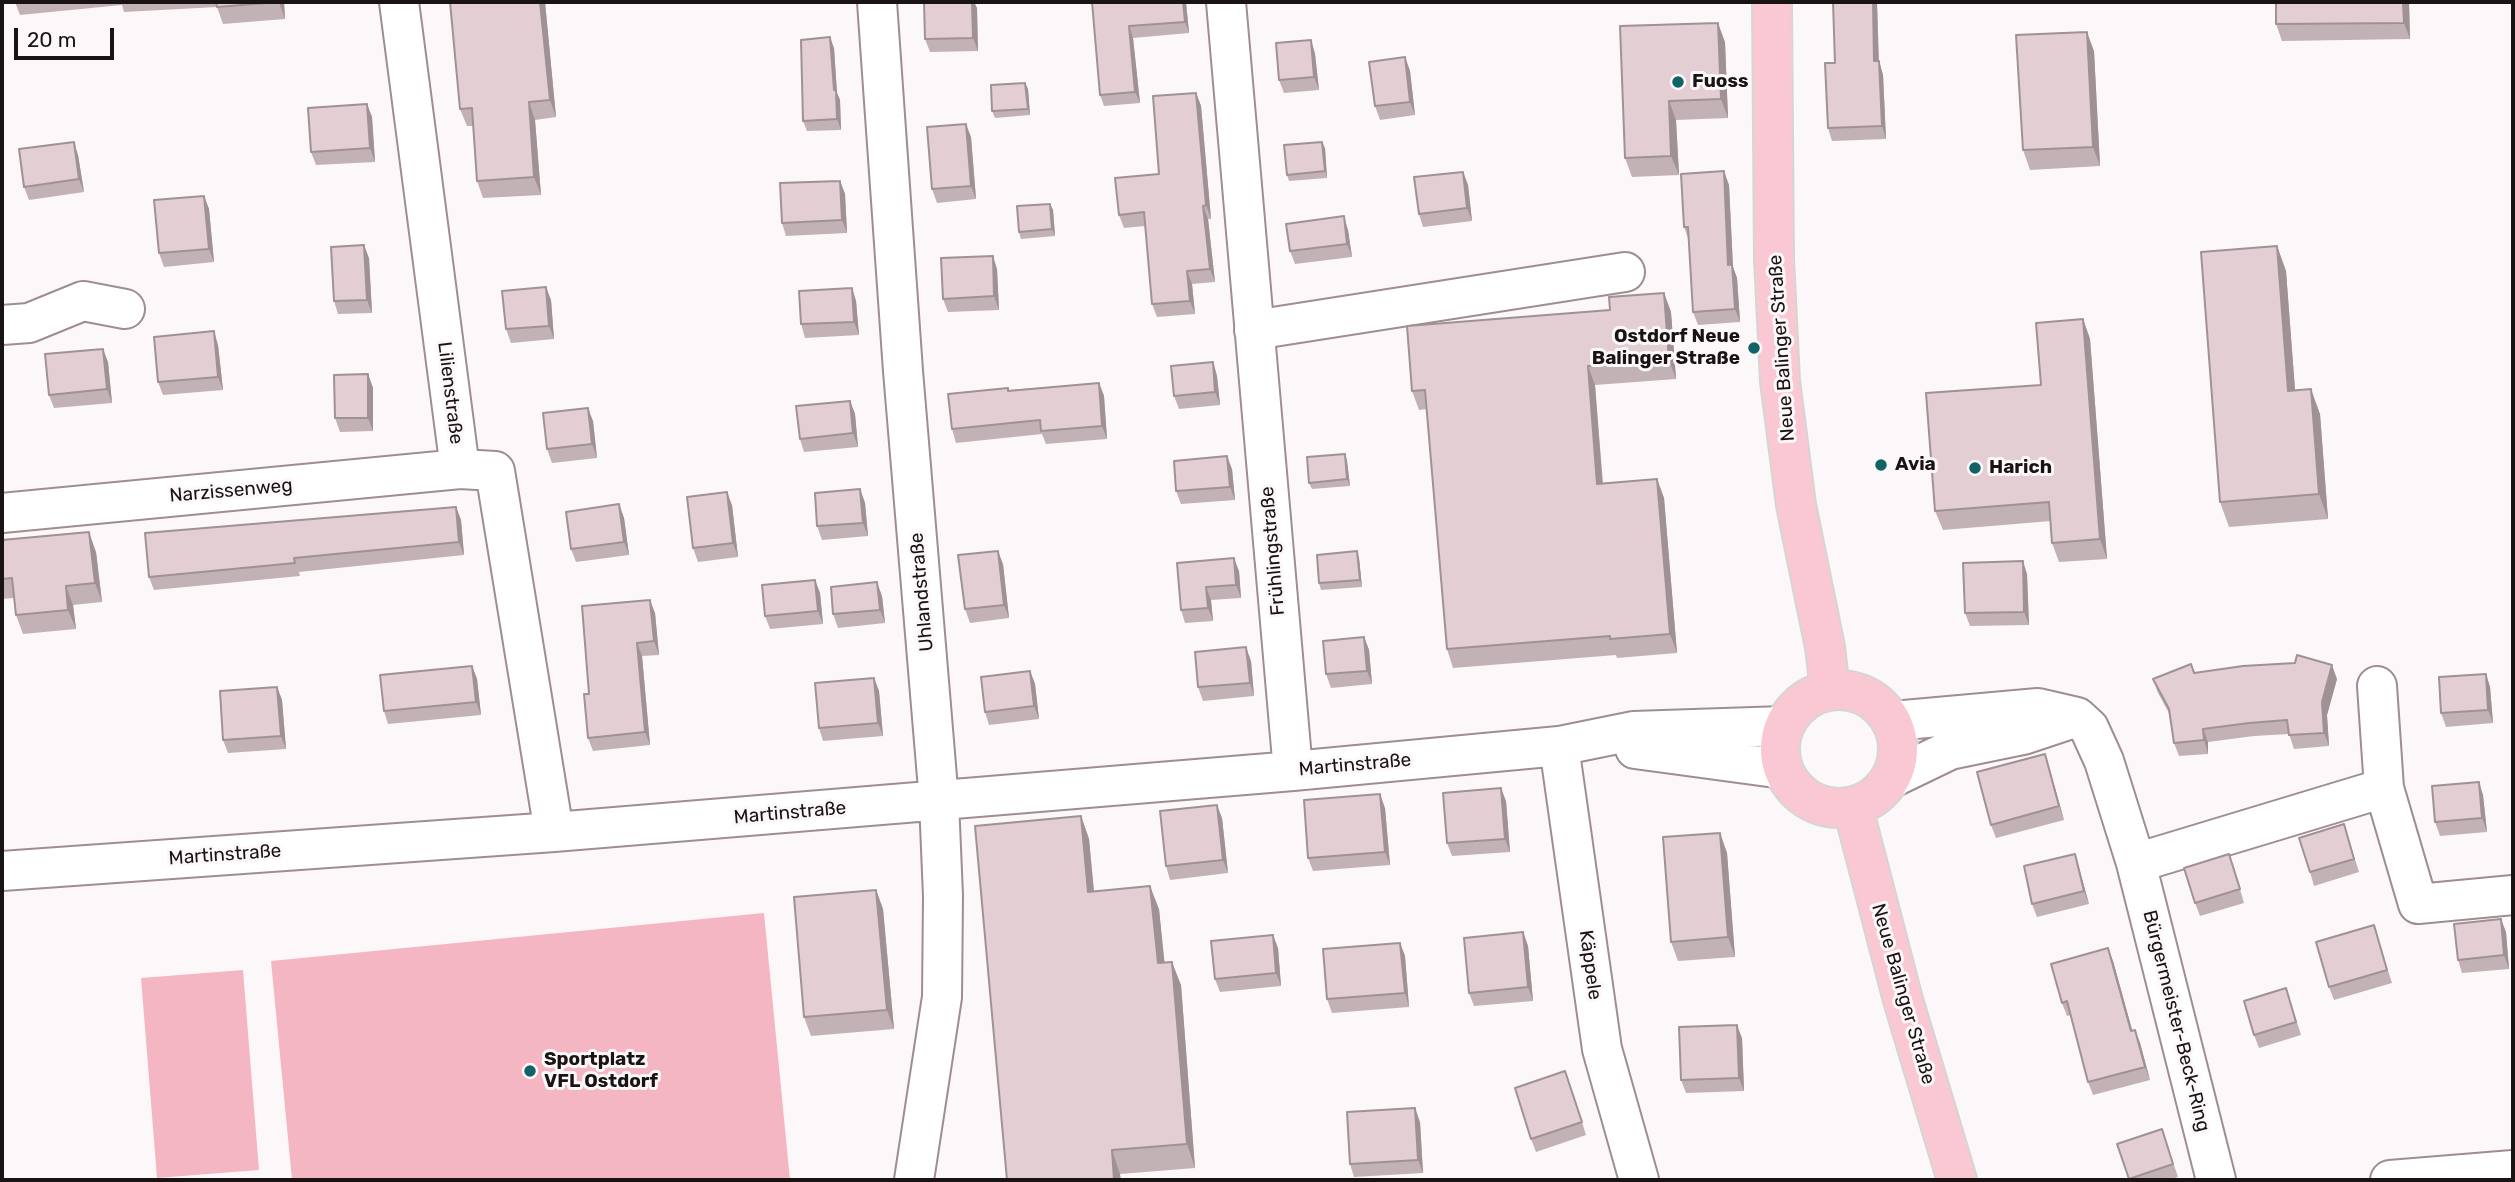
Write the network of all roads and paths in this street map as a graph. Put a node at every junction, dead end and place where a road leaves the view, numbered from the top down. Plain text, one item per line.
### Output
1 (400, 2) edge
2 (877, 2) edge
3 (1226, 2) edge
4 (1772, 2) edge
5 (1625, 272) dead end
6 (125, 309) dead end
7 (2, 325) edge
8 (1254, 330) junction
9 (460, 469) junction
10 (2, 513) edge
11 (2377, 687) dead end
12 (1830, 691) junction
13 (2077, 717) junction
14 (1893, 721) junction
15 (1784, 726) junction
16 (1568, 745) junction
17 (1783, 769) junction
18 (1293, 771) junction
19 (1892, 778) junction
20 (2384, 788) junction
21 (939, 801) junction
22 (1853, 807) junction
23 (554, 832) junction
24 (2136, 863) junction
25 (2, 871) edge
26 (2513, 895) edge
27 (2513, 1170) edge
28 (914, 1180) edge
29 (1639, 1180) edge
30 (1957, 1180) edge
31 (2216, 1180) edge
32 (2390, 1180) edge

1 - 9 street, Lilienstraße
2 - 21 street, Uhlandstraße
3 - 8 street, Frühlingstraße
4 - 12 main road, Neue Balinger Straße
5 - 8 street
6 - 7 street
8 - 18 street, Frühlingstraße
9 - 10 street, Narzissenweg
9 - 23 street, Lilienstraße
11 - 20 street
12 - 14 main road
12 - 15 main road
13 - 14 street
13 - 19 street
13 - 24 street, Bürgermeister-Beck-Ring
14 - 19 main road
15 - 16 street, Martinstraße
15 - 17 main road
16 - 17 street, Martinstraße
16 - 18 street, Martinstraße
16 - 29 street, Käppele
17 - 22 main road
18 - 21 street, Martinstraße
19 - 22 main road
20 - 24 street
20 - 26 street
21 - 23 street, Martinstraße
21 - 28 street, Uhlandstraße
22 - 30 main road, Neue Balinger Straße
23 - 25 street, Martinstraße
24 - 31 street, Bürgermeister-Beck-Ring
27 - 32 street

